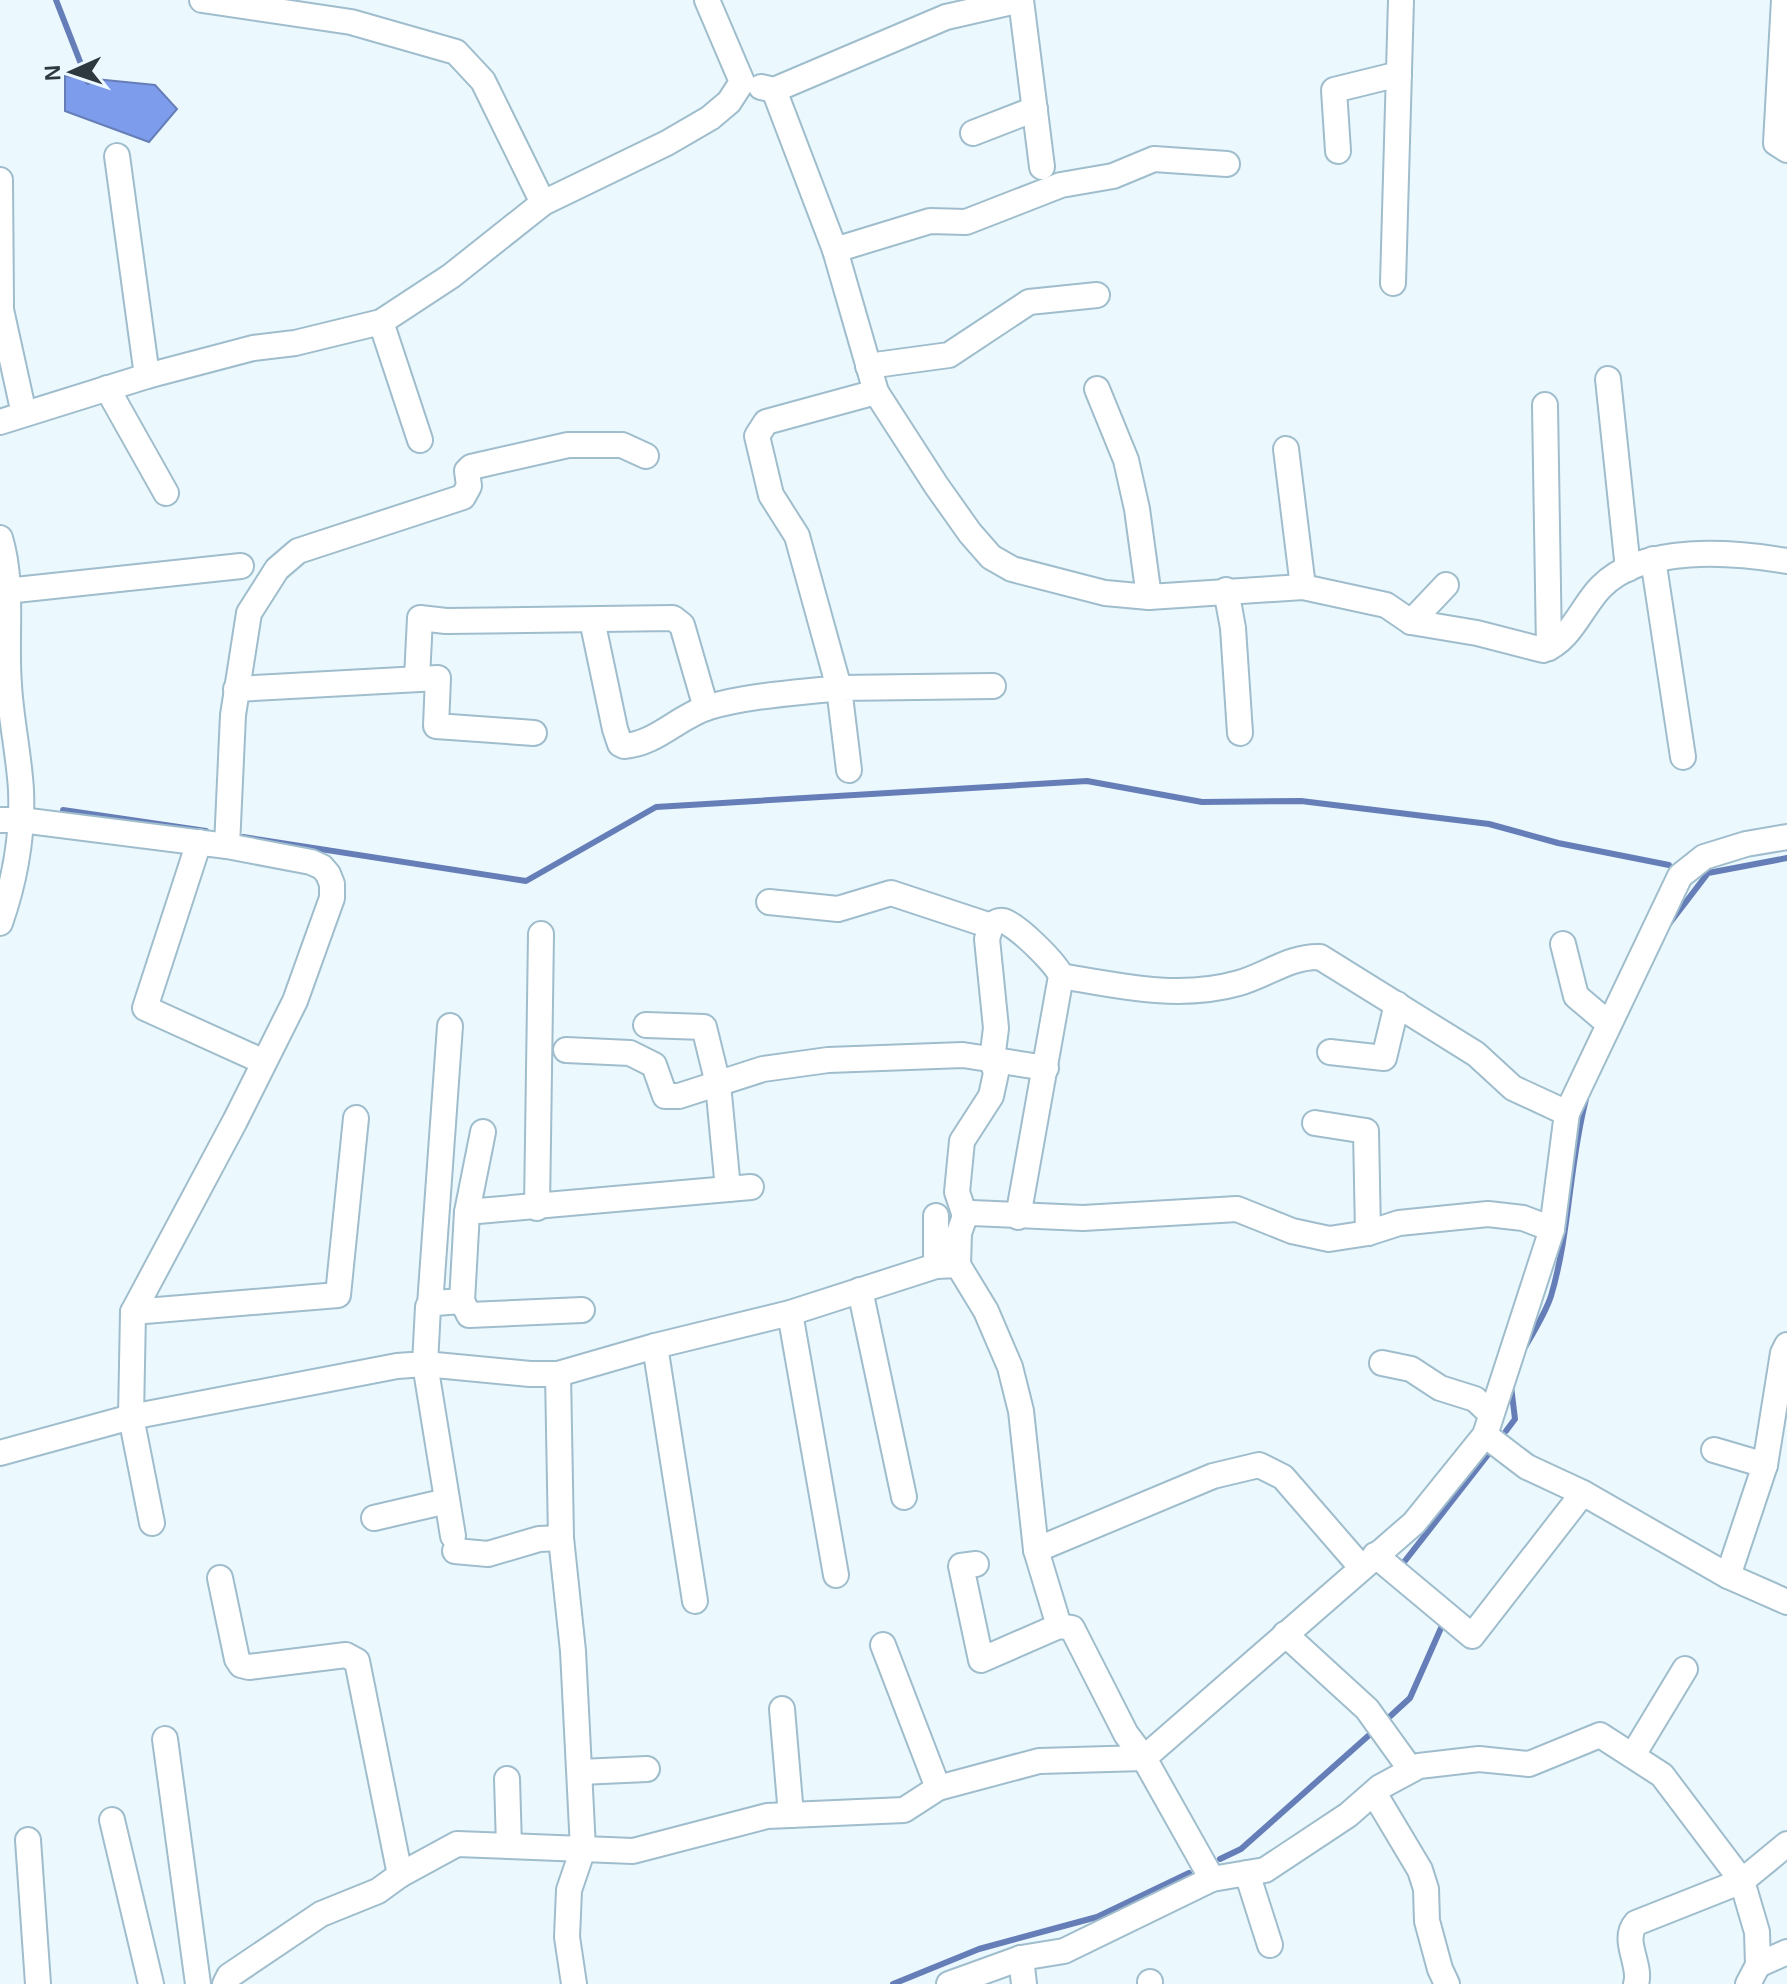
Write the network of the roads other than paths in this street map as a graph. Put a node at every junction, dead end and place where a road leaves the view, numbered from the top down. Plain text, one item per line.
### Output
1 (202, 0) edge
2 (707, 0) edge
3 (1021, 0) edge
4 (1401, 0) edge
5 (1784, 0) edge
6 (1399, 74) junction
7 (742, 82) junction
8 (774, 90) junction
9 (1035, 109) junction
10 (973, 133) dead end
11 (1787, 150) edge
12 (1338, 151) dead end
13 (117, 156) dead end
14 (1227, 164) dead end
15 (1042, 167) dead end
16 (0, 180) edge
17 (543, 203) junction
18 (835, 250) junction
19 (1393, 283) dead end
20 (1097, 295) dead end
21 (0, 305) edge
22 (381, 322) junction
23 (868, 366) junction
24 (147, 376) junction
25 (1608, 379) dead end
26 (107, 388) junction
27 (1097, 389) dead end
28 (876, 392) junction
29 (1545, 405) dead end
30 (24, 414) junction
31 (0, 422) edge
32 (420, 440) dead end
33 (1286, 449) dead end
34 (646, 456) dead end
35 (166, 493) dead end
36 (0, 538) edge
37 (1653, 559) junction
38 (1787, 561) edge
39 (241, 566) dead end
40 (1628, 569) junction
41 (4, 581) edge
42 (1446, 585) dead end
43 (1303, 587) junction
44 (1226, 590) junction
45 (1149, 597) junction
46 (592, 620) junction
47 (1411, 622) junction
48 (1549, 648) junction
49 (417, 678) junction
50 (993, 686) dead end
51 (839, 688) junction
52 (236, 689) junction
53 (706, 708) junction
54 (534, 733) dead end
55 (1240, 733) dead end
56 (1683, 757) dead end
57 (849, 770) dead end
58 (10, 820) edge
59 (1787, 837) edge
60 (199, 842) junction
61 (227, 846) junction
62 (769, 902) dead end
63 (0, 923) edge
64 (991, 926) junction
65 (541, 934) dead end
66 (1563, 944) dead end
67 (1061, 976) junction
68 (1397, 1004) junction
69 (1609, 1024) junction
70 (646, 1025) dead end
71 (450, 1026) dead end
72 (566, 1050) dead end
73 (1330, 1052) dead end
74 (992, 1060) junction
75 (264, 1062) junction
76 (1046, 1068) junction
77 (718, 1084) junction
78 (1567, 1113) junction
79 (356, 1118) dead end
80 (1315, 1123) dead end
81 (483, 1132) dead end
82 (537, 1208) junction
83 (467, 1212) junction
84 (936, 1216) dead end
85 (965, 1216) junction
86 (1018, 1217) junction
87 (1552, 1229) junction
88 (1368, 1233) junction
89 (947, 1265) junction
90 (860, 1290) junction
91 (462, 1301) junction
92 (430, 1305) junction
93 (582, 1310) dead end
94 (133, 1312) junction
95 (790, 1313) junction
96 (1787, 1345) edge
97 (655, 1346) junction
98 (1382, 1363) dead end
99 (425, 1364) junction
100 (558, 1374) junction
101 (131, 1417) junction
102 (1488, 1424) junction
103 (1714, 1450) dead end
104 (0, 1453) edge
105 (1765, 1465) junction
106 (1583, 1493) junction
107 (904, 1497) dead end
108 (447, 1501) junction
109 (374, 1518) dead end
110 (152, 1523) dead end
111 (561, 1538) junction
112 (1036, 1550) junction
113 (1368, 1561) junction
114 (976, 1564) dead end
115 (836, 1575) dead end
116 (1728, 1576) junction
117 (220, 1578) dead end
118 (695, 1601) dead end
119 (1787, 1602) edge
120 (1059, 1626) junction
121 (1285, 1634) junction
122 (883, 1645) dead end
123 (1685, 1669) dead end
124 (782, 1709) dead end
125 (165, 1739) dead end
126 (1633, 1755) junction
127 (1144, 1758) junction
128 (647, 1769) dead end
129 (1411, 1770) junction
130 (580, 1772) junction
131 (507, 1779) dead end
132 (938, 1788) junction
133 (1374, 1793) junction
134 (791, 1815) junction
135 (112, 1820) dead end
136 (28, 1840) dead end
137 (1787, 1844) edge
138 (509, 1846) junction
139 (583, 1849) junction
140 (1247, 1873) junction
141 (400, 1875) junction
142 (1212, 1879) junction
143 (1742, 1881) junction
144 (1270, 1945) dead end
145 (1787, 1952) edge
146 (1021, 1958) junction
147 (1753, 1974) edge
148 (38, 1984) edge
149 (151, 1984) edge
150 (198, 1984) edge
151 (225, 1984) edge
152 (574, 1984) edge
153 (949, 1984) edge
154 (1024, 1984) edge
155 (1447, 1984) edge
156 (1636, 1984) edge

1 - 17 street
2 - 7 street
3 - 8 street
3 - 9 street
4 - 6 street
5 - 11 street
6 - 12 street
6 - 19 street
7 - 8 street
7 - 17 street
8 - 18 street
9 - 10 street
9 - 15 street
13 - 24 street
14 - 18 street
16 - 21 street
17 - 22 street
18 - 23 street
20 - 23 street
21 - 30 street
22 - 24 street
22 - 32 street
23 - 28 street
24 - 26 street
25 - 40 street
26 - 30 street
26 - 35 street
27 - 45 street
28 - 45 street
28 - 51 street
29 - 48 street
30 - 31 street
33 - 43 street
34 - 52 street
36 - 41 street
37 - 38 street
37 - 40 street
37 - 56 street
39 - 41 street
40 - 48 street
41 - 58 street
42 - 47 street
43 - 44 street
43 - 47 street
44 - 45 street
44 - 55 street
46 - 49 street
46 - 53 street
46 - 53 street
47 - 48 street
49 - 52 street
49 - 54 street
50 - 51 street
51 - 53 street
51 - 57 street
52 - 61 street
58 - 60 street
58 - 63 street
59 - 69 street
60 - 61 street
60 - 75 street
61 - 75 street
62 - 64 street
64 - 67 street
64 - 74 street
65 - 82 street
66 - 69 street
67 - 68 street
67 - 76 street
68 - 73 street
68 - 78 street
69 - 78 street
70 - 77 street
71 - 92 street
72 - 77 street
74 - 76 street
74 - 77 street
74 - 85 street
75 - 94 street
76 - 86 street
77 - 82 street
78 - 87 street
79 - 94 street
80 - 88 street
81 - 83 street
82 - 83 street
83 - 91 street
84 - 89 street
85 - 86 street
85 - 89 street
86 - 88 street
87 - 88 street
87 - 102 street
89 - 90 street
89 - 112 street
90 - 95 street
90 - 107 street
91 - 92 street
91 - 93 street
92 - 99 street
94 - 101 street
95 - 97 street
95 - 115 street
96 - 105 street
97 - 100 street
97 - 118 street
98 - 102 street
99 - 100 street
99 - 101 street
99 - 108 street
100 - 111 street
101 - 104 street
101 - 110 street
102 - 106 street
102 - 113 street
103 - 105 street
105 - 116 street
106 - 113 street
106 - 116 street
108 - 109 street
108 - 111 street
111 - 130 street
112 - 113 street
112 - 120 street
113 - 121 street
114 - 120 street
116 - 119 street
117 - 141 street
120 - 127 street
121 - 127 street
121 - 129 street
122 - 132 street
123 - 126 street
124 - 134 street
125 - 150 street
126 - 129 street
126 - 143 street
127 - 132 street
127 - 142 street
128 - 130 street
129 - 133 street
130 - 139 street
131 - 138 street
132 - 134 street
133 - 140 street
133 - 155 street
134 - 139 street
135 - 149 street
136 - 148 street
137 - 143 street
138 - 139 street
138 - 141 street
139 - 152 street
140 - 142 street
140 - 144 street
141 - 151 street
142 - 146 street
143 - 147 street
143 - 156 street
145 - 147 street
146 - 153 street
146 - 154 street

